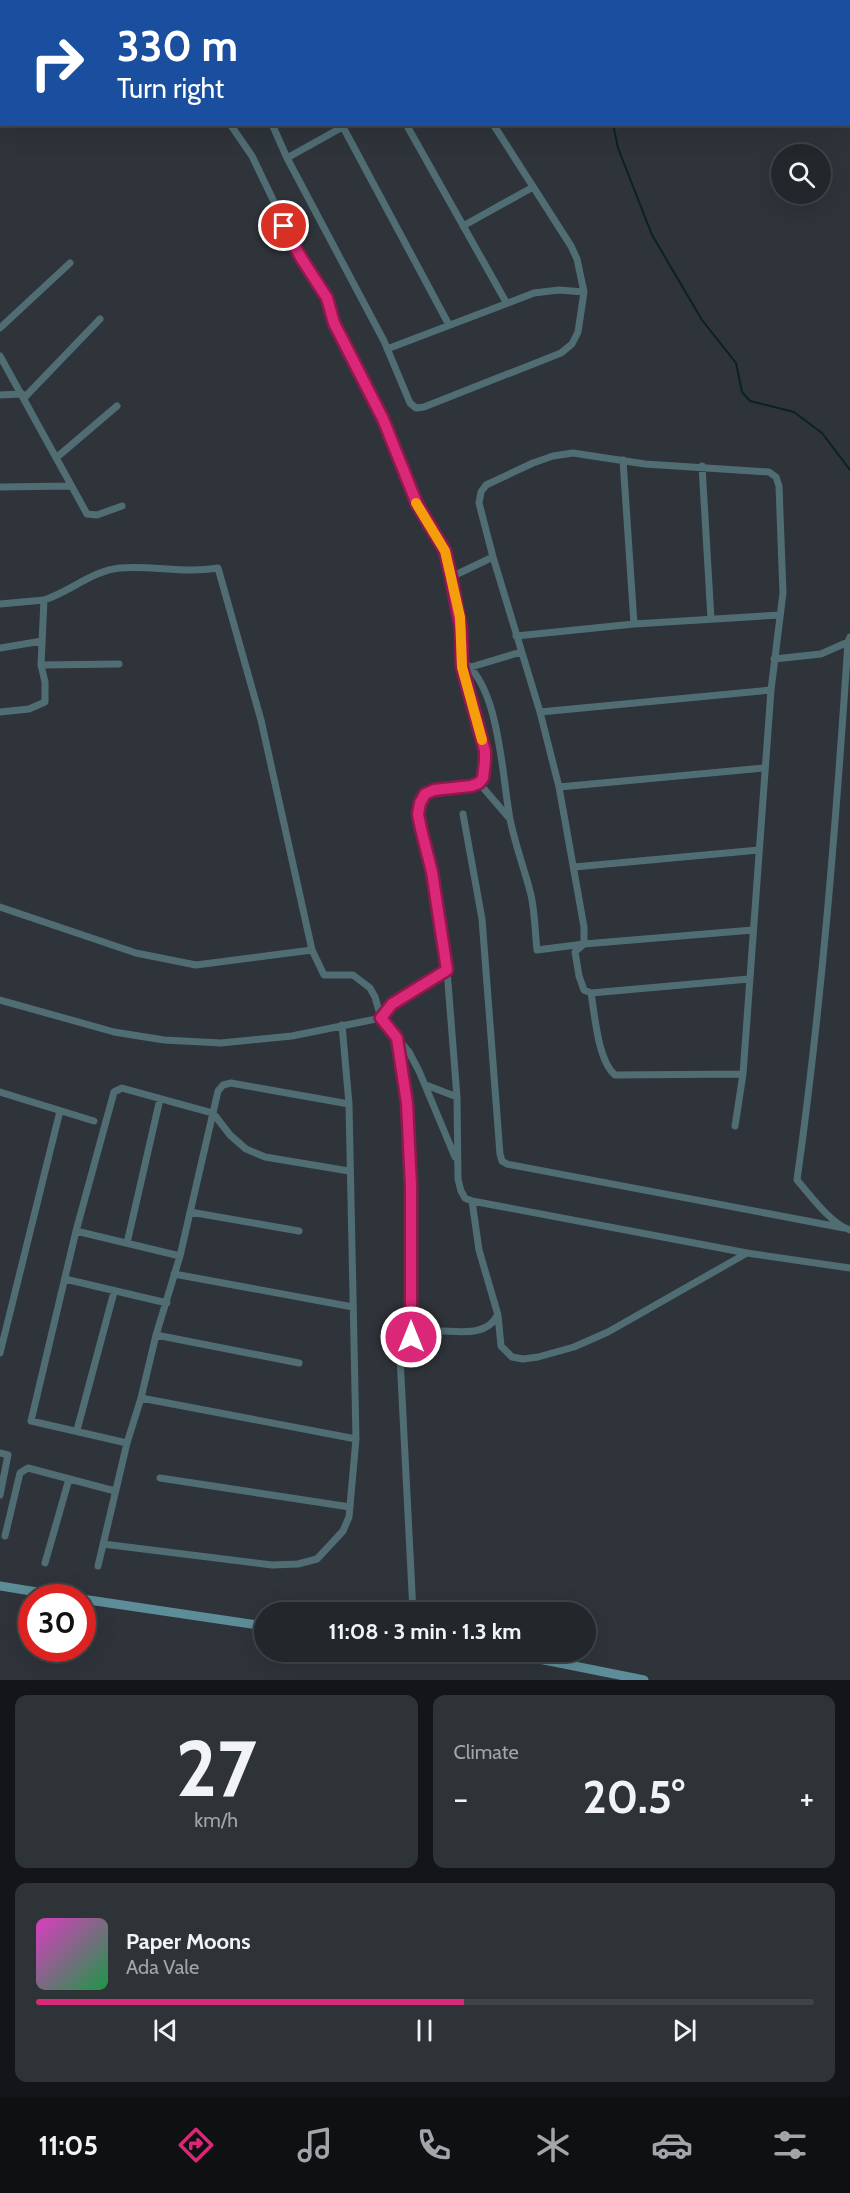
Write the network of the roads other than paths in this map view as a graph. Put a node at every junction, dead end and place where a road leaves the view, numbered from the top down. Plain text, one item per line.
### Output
1 (231, 126) edge
2 (273, 126) edge
3 (346, 126) edge
4 (407, 126) edge
5 (494, 126) edge
6 (286, 158) junction
7 (533, 187) junction
8 (464, 226) junction
9 (70, 263) dead end
10 (584, 292) junction
11 (507, 302) junction
12 (100, 319) dead end
13 (449, 325) junction
14 (0, 328) edge
15 (387, 349) junction
16 (0, 356) edge
17 (0, 394) edge
18 (23, 396) junction
19 (117, 406) dead end
20 (56, 458) junction
21 (623, 460) junction
22 (702, 466) junction
23 (70, 486) junction
24 (0, 487) edge
25 (122, 506) dead end
26 (493, 556) junction
27 (451, 577) junction
28 (44, 600) junction
29 (0, 604) edge
30 (780, 615) junction
31 (711, 619) junction
32 (634, 624) junction
33 (516, 636) junction
34 (849, 639) edge
35 (42, 641) junction
36 (0, 648) edge
37 (521, 652) junction
38 (774, 659) junction
39 (461, 660) junction
40 (118, 664) dead end
41 (41, 665) junction
42 (471, 666) junction
43 (771, 690) junction
44 (0, 712) edge
45 (540, 712) junction
46 (764, 768) junction
47 (479, 783) junction
48 (559, 787) junction
49 (463, 814) dead end
50 (510, 819) junction
51 (759, 850) junction
52 (574, 867) junction
53 (0, 907) edge
54 (753, 930) junction
55 (584, 944) junction
56 (312, 950) junction
57 (447, 970) junction
58 (749, 979) junction
59 (591, 993) junction
60 (0, 1000) edge
61 (381, 1018) junction
62 (342, 1025) junction
63 (397, 1038) junction
64 (743, 1074) junction
65 (426, 1085) junction
66 (0, 1092) edge
67 (457, 1097) junction
68 (160, 1099) junction
69 (348, 1104) junction
70 (60, 1111) junction
71 (213, 1113) junction
72 (94, 1121) dead end
73 (735, 1126) dead end
74 (457, 1162) junction
75 (349, 1171) junction
76 (472, 1201) junction
77 (190, 1212) junction
78 (847, 1229) edge
79 (76, 1231) junction
80 (299, 1231) dead end
81 (127, 1243) junction
82 (747, 1253) junction
83 (180, 1256) junction
84 (850, 1268) edge
85 (174, 1274) junction
86 (65, 1279) junction
87 (114, 1292) junction
88 (167, 1303) junction
89 (353, 1307) junction
90 (498, 1315) junction
91 (156, 1335) junction
92 (411, 1337) junction
93 (0, 1353) edge
94 (299, 1363) dead end
95 (141, 1398) junction
96 (77, 1430) junction
97 (356, 1439) junction
98 (126, 1443) junction
99 (0, 1453) edge
100 (160, 1478) dead end
101 (69, 1479) junction
102 (116, 1491) junction
103 (0, 1495) edge
104 (350, 1507) junction
105 (6, 1536) dead end
106 (103, 1544) junction
107 (45, 1563) dead end
108 (98, 1566) dead end
109 (0, 1586) edge
110 (18, 1589) edge
111 (96, 1601) edge
112 (412, 1602) edge
113 (254, 1625) edge
114 (554, 1662) edge
115 (644, 1680) edge

1 - 27 street
2 - 6 street
3 - 6 street
3 - 13 street
4 - 8 street
5 - 7 street
6 - 15 street
7 - 8 street
7 - 10 street
8 - 11 street
9 - 14 street
10 - 11 street
10 - 15 street
11 - 13 street
12 - 18 street
13 - 15 street
16 - 18 street
17 - 18 street
18 - 20 street
19 - 20 street
20 - 23 street
21 - 22 street
21 - 26 street
21 - 32 street
22 - 30 street
22 - 31 street
23 - 24 street
23 - 25 street
26 - 27 street
26 - 33 street
27 - 39 street
28 - 29 street
28 - 35 street
28 - 56 street
30 - 31 street
30 - 38 street
31 - 32 street
32 - 33 street
33 - 37 street
34 - 38 street
34 - 78 street
35 - 36 street
35 - 41 street
37 - 42 street
37 - 45 street
38 - 43 street
39 - 42 street
39 - 47 street
40 - 41 street
41 - 44 street
42 - 50 street
43 - 45 street
43 - 46 street
45 - 48 street
46 - 48 street
46 - 51 street
47 - 50 street
47 - 57 street
48 - 52 street
49 - 78 street
50 - 55 street
51 - 52 street
51 - 54 street
52 - 55 street
53 - 56 street
54 - 55 street
54 - 58 street
55 - 59 street
56 - 61 street
57 - 61 street
57 - 67 street
58 - 59 street
58 - 64 street
59 - 64 street
60 - 62 street
61 - 62 street
61 - 63 street
62 - 69 street
63 - 65 street
63 - 92 street
64 - 73 street
65 - 67 street
65 - 74 street
66 - 70 street
67 - 74 street
68 - 71 street
68 - 79 street
68 - 81 street
69 - 71 street
69 - 75 street
70 - 72 street
70 - 93 street
71 - 75 street
71 - 77 street
74 - 76 street
75 - 89 street
76 - 82 street
76 - 90 street
77 - 80 street
77 - 83 street
79 - 81 street
79 - 86 street
81 - 83 street
82 - 84 street
82 - 90 street
83 - 85 street
85 - 88 street
85 - 89 street
86 - 87 street
86 - 96 street
87 - 88 street
87 - 96 street
88 - 91 street
89 - 97 street
90 - 92 street
91 - 94 street
91 - 95 street
92 - 112 street
95 - 97 street
95 - 98 street
96 - 98 street
97 - 104 street
98 - 102 street
99 - 103 street
100 - 104 street
101 - 102 street
101 - 105 street
101 - 107 street
102 - 106 street
104 - 106 street
106 - 108 street
109 - 110 main road
111 - 113 main road
114 - 115 main road

